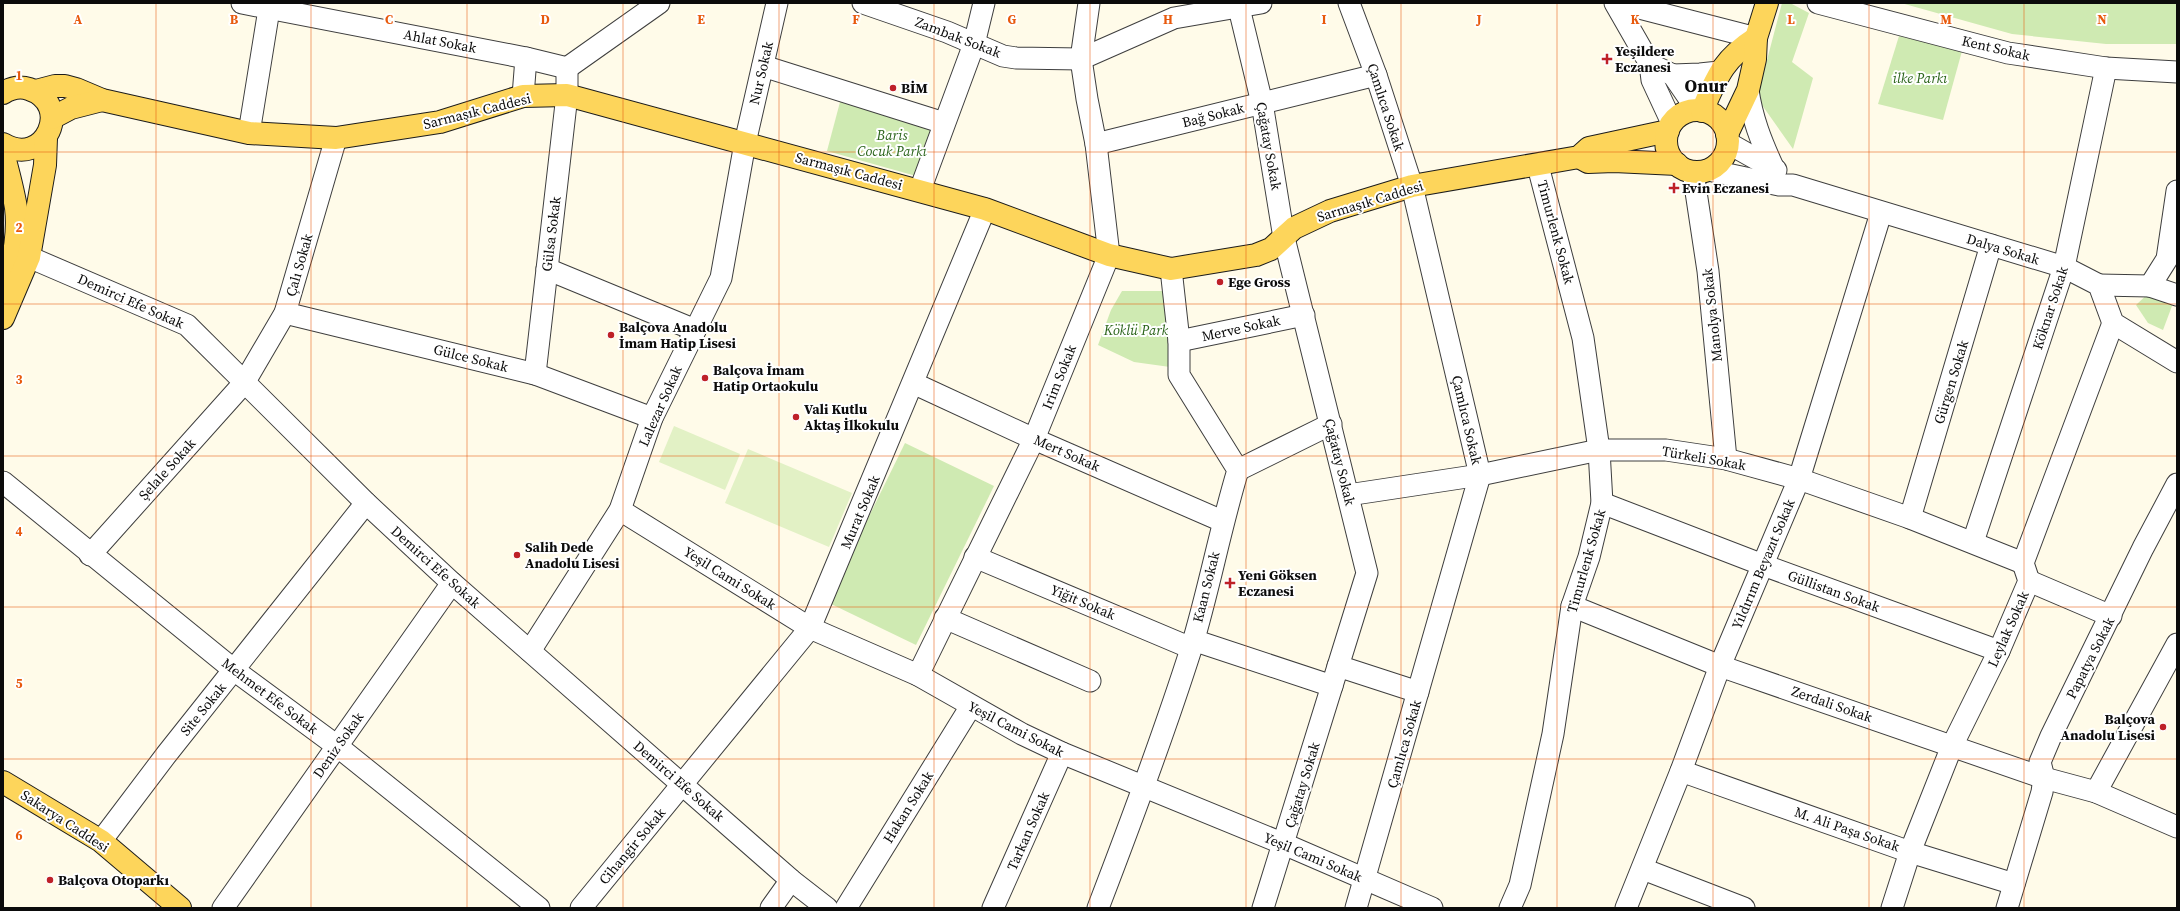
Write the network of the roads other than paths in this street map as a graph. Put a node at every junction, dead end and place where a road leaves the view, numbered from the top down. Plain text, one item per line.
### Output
1 (242, 3) edge
2 (659, 3) edge
3 (777, 3) edge
4 (984, 3) edge
5 (1089, 3) edge
6 (1261, 3) edge
7 (1349, 3) edge
8 (1767, 3) edge
9 (1818, 3) edge
10 (873, 4) edge
11 (269, 5) edge
12 (1624, 7) edge
13 (1240, 8) junction
14 (1175, 10) edge
15 (1756, 38) junction
16 (974, 44) junction
17 (526, 58) junction
18 (1081, 58) junction
19 (1650, 64) junction
20 (763, 66) junction
21 (567, 68) junction
22 (2106, 68) junction
23 (1719, 72) junction
24 (2177, 72) edge
25 (1376, 75) junction
26 (1673, 75) junction
27 (7, 88) edge
28 (1748, 90) junction
29 (36, 92) junction
30 (567, 95) junction
31 (523, 96) junction
32 (102, 100) junction
33 (1262, 103) junction
34 (1699, 111) junction
35 (944, 123) junction
36 (1670, 127) junction
37 (49, 128) junction
38 (249, 133) junction
39 (336, 138) junction
40 (1728, 139) junction
41 (744, 143) junction
42 (3, 144) edge
43 (1096, 144) junction
44 (3, 153) edge
45 (1579, 157) junction
46 (1538, 166) junction
47 (1773, 167) junction
48 (1692, 169) junction
49 (1793, 184) junction
50 (1412, 186) junction
51 (920, 190) junction
52 (2177, 191) edge
53 (985, 209) junction
54 (1881, 213) junction
55 (1284, 238) junction
56 (1991, 245) junction
57 (22, 254) junction
58 (1109, 255) junction
59 (2064, 267) junction
60 (547, 269) junction
61 (1171, 269) junction
62 (2099, 285) junction
63 (2150, 286) junction
64 (2177, 295) edge
65 (3, 305) edge
66 (285, 313) junction
67 (1304, 315) junction
68 (3, 318) edge
69 (2113, 323) junction
70 (695, 330) junction
71 (1179, 341) junction
72 (2177, 362) edge
73 (535, 374) junction
74 (244, 383) junction
75 (913, 383) junction
76 (652, 418) junction
77 (1330, 424) junction
78 (1034, 439) junction
79 (1599, 450) junction
80 (1726, 459) junction
81 (1238, 470) junction
82 (1480, 475) junction
83 (1799, 479) junction
84 (3, 482) edge
85 (2177, 484) edge
86 (1348, 495) junction
87 (366, 503) junction
88 (1602, 503) junction
89 (620, 510) junction
90 (1910, 518) junction
91 (1222, 521) junction
92 (1973, 542) junction
93 (90, 555) junction
94 (975, 557) junction
95 (1763, 565) junction
96 (2026, 572) junction
97 (452, 582) junction
98 (1572, 606) junction
99 (2111, 616) junction
100 (945, 618) junction
101 (810, 628) junction
102 (1192, 644) junction
103 (2177, 644) edge
104 (530, 651) junction
105 (1999, 651) junction
106 (1720, 666) junction
107 (234, 670) junction
108 (918, 675) junction
109 (1335, 676) junction
110 (1090, 681) dead end
111 (1418, 692) junction
112 (971, 706) junction
113 (337, 746) junction
114 (1952, 746) junction
115 (1062, 753) junction
116 (1681, 771) junction
117 (2044, 778) junction
118 (3, 782) edge
119 (683, 784) junction
120 (1145, 788) junction
121 (2096, 792) junction
122 (2177, 827) edge
123 (101, 841) junction
124 (1284, 844) junction
125 (1910, 852) junction
126 (1643, 869) junction
127 (1366, 879) junction
128 (791, 880) junction
129 (2014, 884) junction
130 (180, 908) edge
131 (223, 908) edge
132 (539, 908) edge
133 (581, 908) edge
134 (772, 908) edge
135 (827, 908) edge
136 (846, 908) edge
137 (993, 908) edge
138 (1098, 908) edge
139 (1263, 908) edge
140 (1356, 908) edge
141 (1432, 908) edge
142 (1510, 908) edge
143 (1626, 908) edge
144 (1744, 908) edge
145 (1892, 908) edge
146 (2007, 908) edge

1 - 11 street, Ahlat Sokak
2 - 21 street
3 - 20 street, Nur Sokak
4 - 16 street
5 - 18 street, Irim Sokak
6 - 13 street, Zambak Sokak
7 - 25 street, Çamlıca Sokak
8 - 15 main road
9 - 22 street, Kent Sokak
10 - 16 street, Zambak Sokak
11 - 17 street, Ahlat Sokak
11 - 38 street
12 - 15 street
12 - 19 street
13 - 14 street, Zambak Sokak
13 - 33 street, Çağatay Sokak
14 - 18 street, Zambak Sokak
15 - 23 main road
15 - 28 main road
16 - 18 street, Zambak Sokak
16 - 35 street
17 - 21 street, Ahlat Sokak
17 - 31 street
18 - 43 street, Irim Sokak
19 - 26 street
19 - 36 street
20 - 35 street
20 - 41 street, Nur Sokak
21 - 30 street, Gülsa Sokak
22 - 24 street, Kent Sokak
22 - 59 street, Köknar Sokak
23 - 26 street
23 - 34 main road
25 - 33 street, Bağ Sokak
25 - 50 street, Çamlıca Sokak
26 - 34 street
27 - 29 main road
28 - 40 main road
28 - 47 street
29 - 32 main road, Sarmaşık Caddesi
29 - 37 main road
30 - 31 main road, Sarmaşık Caddesi
30 - 41 main road, Sarmaşık Caddesi
30 - 60 street, Gülsa Sokak
31 - 39 main road, Sarmaşık Caddesi
32 - 37 main road, Sarmaşık Caddesi
32 - 38 main road, Sarmaşık Caddesi
33 - 43 street, Bağ Sokak
33 - 55 street, Çağatay Sokak
34 - 36 main road
34 - 40 main road
35 - 51 street
36 - 45 main road, Sarmaşık Caddesi
36 - 48 main road
37 - 42 main road, Sarmaşık Caddesi
37 - 57 main road
38 - 39 main road, Sarmaşık Caddesi
39 - 66 street, Çalı Sokak
40 - 47 street, Dalya Sokak
40 - 48 main road
41 - 51 main road, Sarmaşık Caddesi
41 - 70 street, Lalezar Sokak
43 - 58 street, Irim Sokak
44 - 57 main road
45 - 46 main road, Sarmaşık Caddesi
45 - 48 main road, Sarmaşık Caddesi
46 - 50 main road, Sarmaşık Caddesi
46 - 79 street, Timurlenk Sokak
47 - 49 street, Dalya Sokak
48 - 49 street, Dalya Sokak
48 - 80 street, Manolya Sokak
49 - 54 street, Dalya Sokak
50 - 55 main road, Sarmaşık Caddesi
50 - 82 street, Çamlıca Sokak
51 - 53 main road, Sarmaşık Caddesi
52 - 63 street
53 - 58 main road, Sarmaşık Caddesi
53 - 75 street, Murat Sokak
54 - 56 street, Dalya Sokak
54 - 83 street, Yıldırım Beyazıt Sokak
55 - 61 main road, Sarmaşık Caddesi
55 - 67 street, Çağatay Sokak
56 - 59 street, Dalya Sokak
56 - 90 street, Gürgen Sokak
57 - 65 main road
57 - 68 main road
57 - 74 street, Demirci Efe Sokak
58 - 61 main road, Sarmaşık Caddesi
58 - 78 street, Irim Sokak
59 - 62 street, Dalya Sokak
59 - 92 street, Köknar Sokak
60 - 70 street
60 - 73 street, Gülsa Sokak
61 - 71 street
62 - 63 street
62 - 69 street
63 - 64 street
66 - 73 street, Gülce Sokak
66 - 74 street, Çalı Sokak
67 - 71 street, Merve Sokak
67 - 77 street, Çağatay Sokak
69 - 72 street
69 - 96 street, Leylak Sokak
70 - 76 street, Lalezar Sokak
71 - 81 street
73 - 76 street, Gülce Sokak
74 - 87 street, Demirci Efe Sokak
74 - 93 street, Şelale Sokak
75 - 78 street, Mert Sokak
75 - 101 street, Murat Sokak
76 - 89 street, Lalezar Sokak
77 - 81 street
77 - 86 street, Çağatay Sokak
78 - 91 street, Mert Sokak
78 - 94 street, Irim Sokak
79 - 80 street, Türkeli Sokak
79 - 82 street, Türkeli Sokak
79 - 88 street, Timurlenk Sokak
80 - 83 street, Türkeli Sokak
81 - 91 street, Kaan Sokak
82 - 86 street, Türkeli Sokak
82 - 111 street, Çamlıca Sokak
83 - 90 street, Türkeli Sokak
83 - 95 street, Yıldırım Beyazıt Sokak
84 - 93 street, Mehmet Efe Sokak
85 - 99 street, Papatya Sokak
86 - 109 street, Çağatay Sokak
87 - 97 street, Demirci Efe Sokak
87 - 107 street, Site Sokak
88 - 95 street, Güllistan Sokak
88 - 98 street, Timurlenk Sokak
89 - 101 street, Yeşil Cami Sokak
89 - 104 street, Lalezar Sokak
90 - 92 street, Türkeli Sokak
91 - 102 street, Kaan Sokak
92 - 96 street, Türkeli Sokak
93 - 107 street, Mehmet Efe Sokak
94 - 100 street, Irim Sokak
94 - 102 street, Yiğit Sokak
95 - 105 street, Güllistan Sokak
95 - 106 street, Yıldırım Beyazıt Sokak
96 - 99 street, Türkeli Sokak
96 - 105 street, Leylak Sokak
97 - 104 street, Demirci Efe Sokak
97 - 113 street, Deniz Sokak
98 - 106 street, Zerdali Sokak
98 - 142 street, Timurlenk Sokak
99 - 117 street, Papatya Sokak
100 - 108 street, Irim Sokak
100 - 110 street
101 - 108 street, Yeşil Cami Sokak
101 - 119 street, Murat Sokak
102 - 109 street, Yiğit Sokak
102 - 120 street, Kaan Sokak
103 - 121 street
104 - 119 street, Demirci Efe Sokak
105 - 114 street, Leylak Sokak
106 - 114 street, Zerdali Sokak
106 - 116 street, Yıldırım Beyazıt Sokak
107 - 113 street, Mehmet Efe Sokak
107 - 123 street, Site Sokak
108 - 112 street, Yeşil Cami Sokak
109 - 111 street, Yiğit Sokak
109 - 124 street, Çağatay Sokak
111 - 127 street, Çamlıca Sokak
112 - 115 street, Yeşil Cami Sokak
112 - 136 street, Hakan Sokak
113 - 131 street, Deniz Sokak
113 - 132 street, Mehmet Efe Sokak
114 - 117 street, Zerdali Sokak
114 - 125 street, Leylak Sokak
115 - 120 street, Yeşil Cami Sokak
115 - 137 street, Tarkan Sokak
116 - 125 street, M. Ali Paşa Sokak
116 - 126 street, Yıldırım Beyazıt Sokak
117 - 121 street, Zerdali Sokak
117 - 129 street, Papatya Sokak
118 - 123 main road, Sakarya Caddesi
119 - 128 street, Demirci Efe Sokak
119 - 133 street, Cihangir Sokak
120 - 124 street, Yeşil Cami Sokak
120 - 138 street, Kaan Sokak
121 - 122 street, Zerdali Sokak
123 - 130 main road, Sakarya Caddesi
124 - 127 street, Yeşil Cami Sokak
124 - 139 street, Çağatay Sokak
125 - 129 street, M. Ali Paşa Sokak
125 - 145 street, Leylak Sokak
126 - 143 street, Yıldırım Beyazıt Sokak
126 - 144 street
127 - 140 street, Çamlıca Sokak
127 - 141 street, Yeşil Cami Sokak
128 - 134 street
128 - 135 street, Demirci Efe Sokak
129 - 146 street, Papatya Sokak

